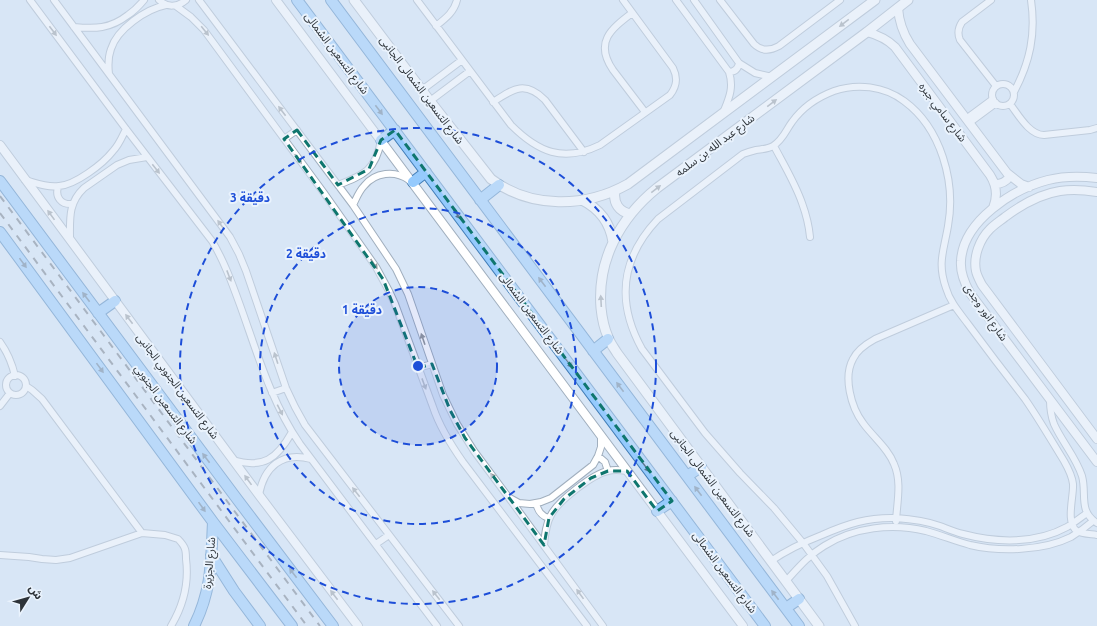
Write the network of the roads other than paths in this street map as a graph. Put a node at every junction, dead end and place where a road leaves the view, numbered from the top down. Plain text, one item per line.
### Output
1 (30, 0) edge
2 (54, 0) edge
3 (144, 0) edge
4 (159, 0) edge
5 (186, 0) edge
6 (199, 0) edge
7 (276, 0) edge
8 (297, 0) edge
9 (331, 0) edge
10 (354, 0) edge
11 (417, 0) edge
12 (458, 0) edge
13 (623, 0) edge
14 (676, 0) edge
15 (694, 0) edge
16 (720, 0) edge
17 (840, 0) edge
18 (875, 0) edge
19 (908, 0) edge
20 (991, 0) edge
21 (1031, 1) edge
22 (166, 5) junction
23 (176, 6) junction
24 (898, 8) junction
25 (632, 13) junction
26 (436, 26) junction
27 (74, 27) junction
28 (867, 32) junction
29 (910, 44) junction
30 (898, 52) junction
31 (462, 60) junction
32 (739, 63) junction
33 (470, 71) junction
34 (729, 72) junction
35 (109, 74) junction
36 (772, 77) junction
37 (996, 86) junction
38 (422, 90) junction
39 (1014, 92) junction
40 (430, 101) junction
41 (994, 101) junction
42 (493, 102) junction
43 (1010, 104) junction
44 (645, 112) junction
45 (723, 114) junction
46 (967, 121) junction
47 (1097, 128) edge
48 (126, 129) junction
49 (297, 130) junction
50 (395, 130) junction
51 (284, 140) junction
52 (382, 140) junction
53 (0, 145) edge
54 (774, 146) junction
55 (584, 152) junction
56 (147, 157) junction
57 (426, 172) junction
58 (1010, 176) junction
59 (1072, 177) junction
60 (1097, 178) edge
61 (491, 179) joint
62 (25, 180) junction
63 (0, 181) edge
64 (413, 182) junction
65 (995, 184) junction
66 (338, 185) junction
67 (499, 185) junction
68 (1029, 186) junction
69 (58, 187) junction
70 (1072, 190) junction
71 (615, 191) junction
72 (1097, 192) edge
73 (480, 200) junction
74 (582, 200) junction
75 (72, 204) junction
76 (353, 205) junction
77 (993, 208) junction
78 (630, 214) junction
79 (0, 232) edge
80 (810, 237) dead end
81 (70, 240) junction
82 (613, 242) junction
83 (963, 248) junction
84 (978, 250) junction
85 (115, 301) junction
86 (954, 305) junction
87 (98, 313) junction
88 (608, 339) junction
89 (0, 342) edge
90 (593, 351) junction
91 (432, 364) junction
92 (418, 368) junction
93 (15, 376) junction
94 (26, 386) junction
95 (286, 388) junction
96 (10, 393) junction
97 (272, 393) junction
98 (1050, 400) junction
99 (0, 406) edge
100 (292, 432) junction
101 (601, 436) junction
102 (1097, 439) edge
103 (598, 456) junction
104 (311, 459) junction
105 (233, 460) junction
106 (1097, 462) edge
107 (701, 467) junction
108 (608, 470) junction
109 (627, 471) junction
110 (687, 476) junction
111 (259, 495) junction
112 (509, 498) junction
113 (672, 500) junction
114 (536, 503) junction
115 (657, 512) junction
116 (1087, 513) junction
117 (549, 518) junction
118 (896, 518) junction
119 (213, 522) junction
120 (1095, 522) edge
121 (929, 523) junction
122 (1071, 524) junction
123 (895, 527) junction
124 (951, 530) junction
125 (927, 531) junction
126 (1079, 532) junction
127 (142, 533) junction
128 (389, 535) junction
129 (1097, 535) edge
130 (949, 538) junction
131 (803, 543) junction
132 (376, 544) junction
133 (544, 545) junction
134 (812, 554) junction
135 (0, 555) edge
136 (211, 555) junction
137 (771, 561) junction
138 (786, 581) junction
139 (799, 599) junction
140 (786, 608) junction
141 (171, 626) edge
142 (194, 626) edge
143 (260, 626) edge
144 (292, 626) edge
145 (333, 626) edge
146 (358, 626) edge
147 (437, 626) edge
148 (459, 626) edge
149 (587, 626) edge
150 (602, 626) edge
151 (743, 626) edge
152 (765, 626) edge
153 (799, 626) edge
154 (819, 626) edge
155 (855, 626) edge

1 -> 48 street
2 - 27 street
3 - 27 street
4 - 22 street
5 - 23 street
49 -> 6 street
7 - 52 street
8 -> 50 main road, شارع التسعين الشمالى
9 - 73 main road
10 - 38 main road, شارع التسعين الشمالى الجانبى
11 - 26 street
12 - 26 street
13 - 25 street
14 - 34 street
15 - 32 street
16 - 17 street
18 -> 36 main road, شارع عبد الله بن سلمه
19 - 24 main road, شارع عبد الله بن سلمه
20 - 37 street
21 - 39 street
22 - 23 street
22 - 35 street
23 -> 51 street
24 - 28 main road, شارع عبد الله بن سلمه
24 - 29 street, شارع سامي جبره
25 - 44 street
25 - 44 street
26 - 31 street
27 - 35 street
28 - 30 street, شارع سامي جبره
78 -> 28 main road, شارع عبد الله بن سلمه
29 - 30 street
29 - 46 street, شارع سامي جبره
30 - 65 street, شارع سامي جبره
31 - 33 street
31 - 38 street
32 - 34 street
32 - 36 street
33 - 40 street
33 - 42 street
34 - 45 street
95 -> 35 street
36 - 45 main road, شارع عبد الله بن سلمه
37 - 39 street
37 - 41 street
38 - 40 main road, شارع التسعين الشمالى الجانبى
39 - 43 street
40 - 61 main road, شارع التسعين الشمالى الجانبى
41 - 43 street
41 - 46 street
42 - 55 street
42 - 55 street
43 - 47 street
44 - 55 street
45 - 71 main road, شارع عبد الله بن سلمه
46 - 58 street, شارع سامي جبره
48 - 56 street
48 - 69 street
49 - 51 street
49 - 66 street
50 - 52 main road
50 - 57 main road, شارع التسعين الشمالى
51 -> 92 street
52 - 64 street
52 - 66 street
53 - 62 street, شارع التسعين الجنوبي الجانبى
54 - 80 street
54 - 86 street
54 - 131 street
56 - 75 street
56 -> 97 street
57 - 64 main road
57 -> 113 main road, شارع التسعين الشمالى
58 - 65 street
58 - 68 street, شارع سامي جبره
59 - 60 street, شارع انور وجدى
59 - 68 street, شارع انور وجدى
59 - 70 street
61 - 67 main road, شارع عبد الله بن سلمه
62 - 69 street
81 -> 62 street, شارع التسعين الجنوبي الجانبى
87 -> 63 main road, شارع التسعين الجنوبي
64 - 76 street
64 - 101 street
65 - 77 street
66 - 76 street
67 - 73 main road
67 - 74 main road, شارع عبد الله بن سلمه
68 - 77 street, شارع انور وجدى
69 - 75 street
70 - 72 street, شارع انور وجدى
70 - 84 street, شارع انور وجدى
71 - 74 main road, شارع عبد الله بن سلمه
71 - 78 main road
90 -> 73 main road
74 - 82 main road
75 - 81 street
91 -> 76 street
77 - 83 street, شارع انور وجدى
78 - 82 main road, شارع عبد الله بن سلمه
79 -> 119 main road
81 - 85 street, شارع التسعين الجنوبي الجانبى
88 -> 82 main road, شارع عبد الله بن سلمه
83 - 84 street
83 - 98 street, شارع انور وجدى
84 - 102 street, شارع انور وجدى
85 - 87 main road
105 -> 85 street, شارع التسعين الجنوبي الجانبى
86 - 118 street
86 - 122 street
145 -> 87 main road, شارع التسعين الجنوبي
88 - 90 main road
88 - 107 main road, شارع التسعين الشمالى الجانبى
89 - 93 street
110 -> 90 main road
91 - 92 street
112 -> 91 street
92 -> 149 street
93 - 94 street
93 - 96 street
94 - 96 street
94 - 127 street
95 - 97 street
128 -> 95 street
96 - 99 street
97 -> 100 street
98 - 106 street, شارع انور وجدى
98 - 116 street
100 - 104 street
100 - 105 street
101 - 103 street
101 - 109 street
103 - 108 street
103 - 114 street
104 - 111 street
104 - 132 street
111 -> 105 street, شارع التسعين الجنوبي الجانبى
107 - 110 main road
107 - 137 main road, شارع التسعين الشمالى الجانبى
108 - 109 street
108 - 117 street
109 - 115 street
140 -> 110 main road
146 -> 111 street, شارع التسعين الجنوبي الجانبى
112 - 114 street
112 - 133 street
113 - 115 main road
113 - 152 main road, شارع التسعين الشمالى
114 - 117 street
115 - 151 street
116 - 120 street
116 - 122 street
117 - 133 street
118 - 121 street
118 - 123 street
118 - 131 street
119 - 136 main road, شارع الجزيرة
119 - 144 main road
120 - 126 street
121 - 124 street
121 - 125 street
122 - 124 street
122 - 126 street
123 - 125 street
123 - 134 street
124 - 130 street
125 - 130 street
126 - 129 street
126 - 130 street
127 - 135 street
127 - 141 street
128 - 132 street
148 -> 128 street
131 - 134 street
131 - 137 street
132 - 147 street
150 -> 133 street
134 - 138 street
134 - 155 street
136 - 142 main road, شارع الجزيرة
136 - 143 main road
137 - 138 main road, شارع التسعين الشمالى الجانبى
138 - 139 main road, شارع التسعين الشمالى الجانبى
139 - 140 main road
139 - 154 main road, شارع التسعين الشمالى الجانبى
140 - 153 main road

